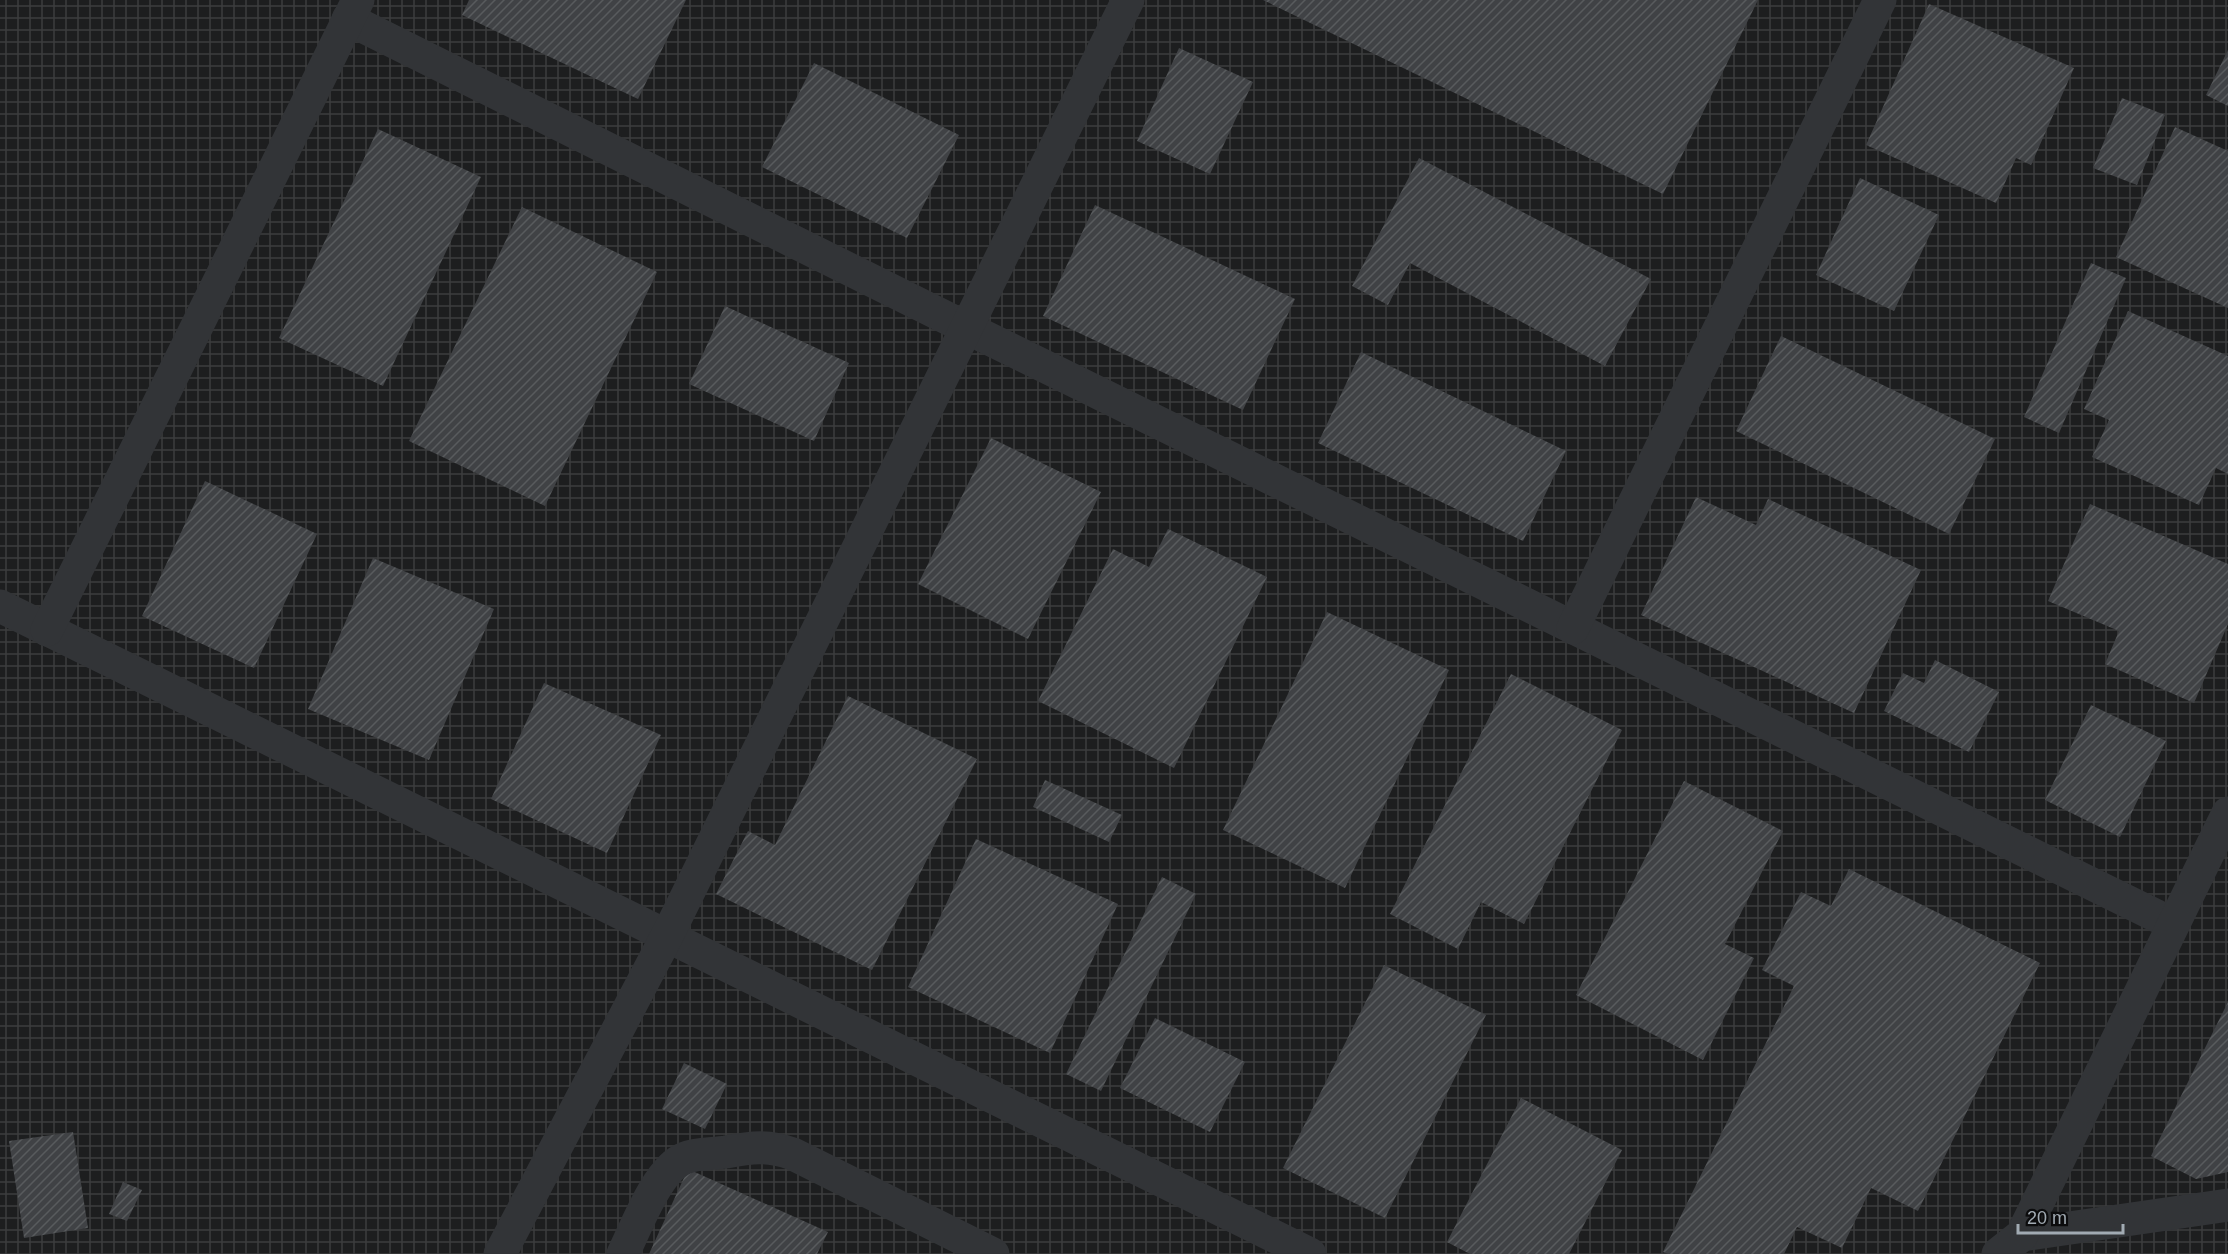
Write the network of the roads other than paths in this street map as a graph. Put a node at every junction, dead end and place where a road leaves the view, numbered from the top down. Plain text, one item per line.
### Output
1 (1128, 0) edge
2 (1880, 0) edge
3 (353, 10) edge
4 (967, 328) junction
5 (0, 606) edge
6 (1573, 628) junction
7 (47, 630) junction
8 (2228, 814) edge
9 (2173, 924) junction
10 (667, 936) junction
11 (2228, 1205) edge
12 (2010, 1245) edge
13 (956, 1246) edge
14 (500, 1254) edge
15 (623, 1254) edge
16 (993, 1254) edge
17 (1310, 1254) edge

1 - 4 street
2 - 6 street
3 - 4 street
3 - 7 street
4 - 6 street
4 - 10 street
5 - 7 street
6 - 9 street
7 - 10 street
8 - 9 street
9 - 12 street
10 - 14 street
10 - 17 street
11 - 12 street
13 - 15 street
13 - 16 street

